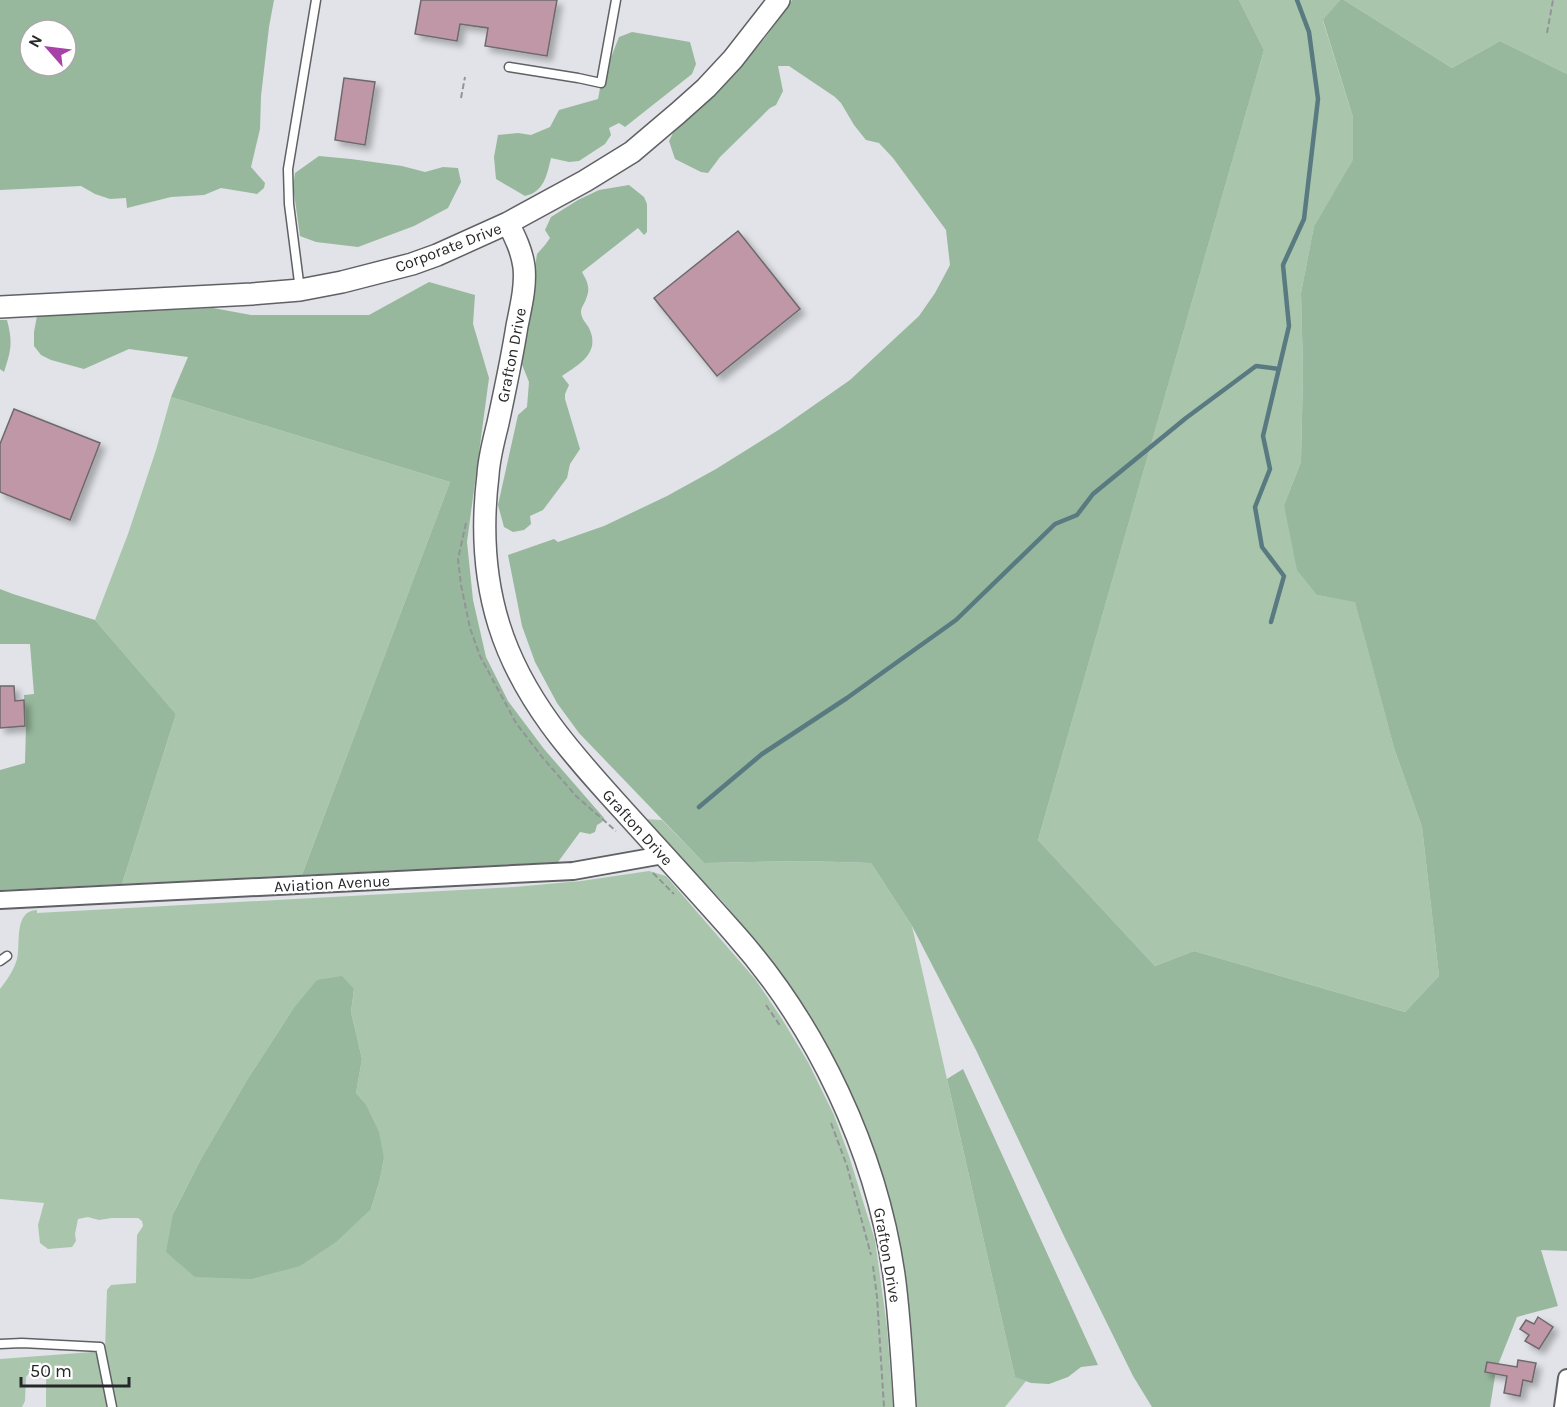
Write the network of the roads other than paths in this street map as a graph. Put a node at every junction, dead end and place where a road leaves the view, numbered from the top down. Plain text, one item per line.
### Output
1 (316, 0) edge
2 (616, 0) edge
3 (779, 0) edge
4 (508, 67) dead end
5 (508, 224) junction
6 (300, 290) junction
7 (0, 307) edge
8 (657, 862) junction
9 (0, 900) edge
10 (0, 1344) edge
11 (1567, 1378) edge
12 (112, 1407) edge
13 (905, 1407) edge
14 (1563, 1407) edge

1 - 6 lane
2 - 4 lane
3 - 5 street, Corporate Drive
5 - 6 street, Corporate Drive
5 - 8 street, Grafton Drive
6 - 7 street, Corporate Drive
8 - 9 street, Aviation Avenue
8 - 13 street, Grafton Drive
10 - 12 lane
11 - 14 street

